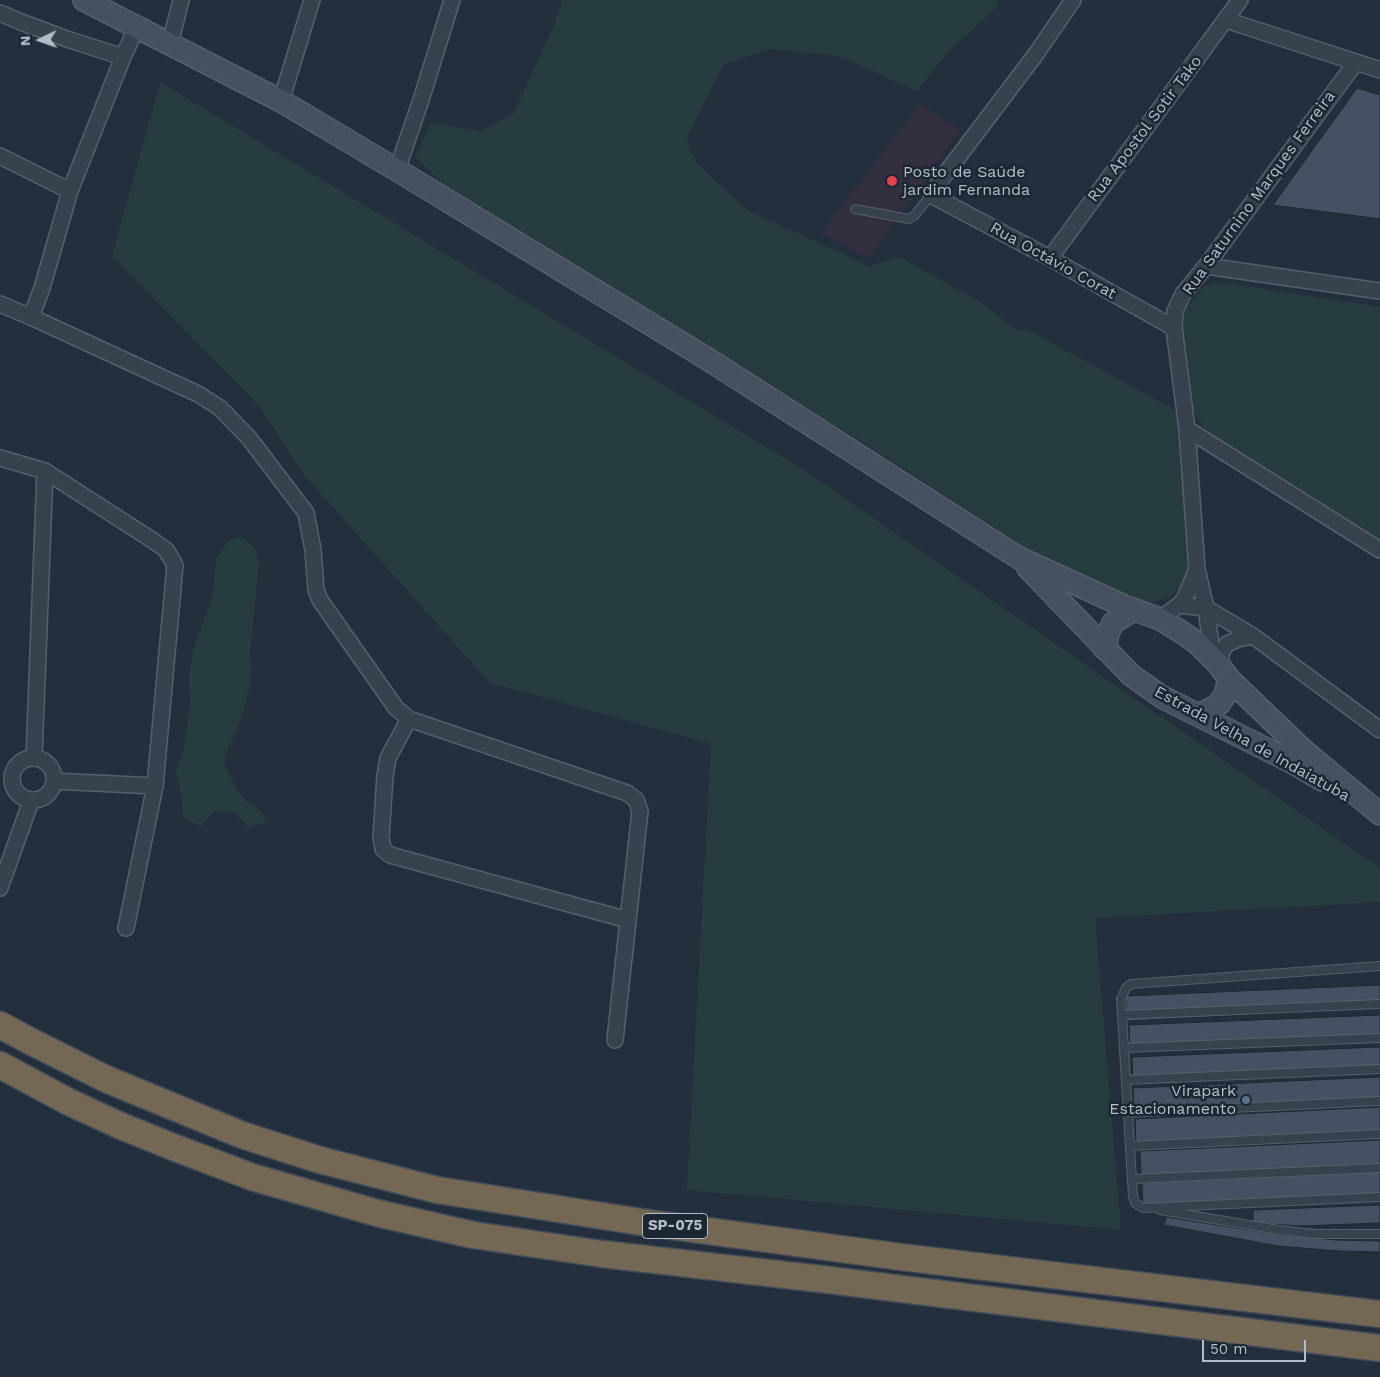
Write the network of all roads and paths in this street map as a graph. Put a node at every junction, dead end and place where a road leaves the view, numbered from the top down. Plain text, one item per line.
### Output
1 (84, 0) edge
2 (181, 0) edge
3 (312, 0) edge
4 (452, 0) edge
5 (1073, 0) edge
6 (1240, 0) edge
7 (0, 13) edge
8 (1226, 20) junction
9 (137, 27) junction
10 (170, 44) junction
11 (123, 57) junction
12 (1356, 62) junction
13 (1380, 70) edge
14 (281, 100) junction
15 (0, 156) edge
16 (397, 170) junction
17 (70, 191) junction
18 (931, 195) junction
19 (855, 209) dead end
20 (1050, 258) junction
21 (1206, 266) junction
22 (1380, 291) edge
23 (0, 304) edge
24 (31, 317) junction
25 (1174, 328) junction
26 (1187, 429) junction
27 (0, 458) edge
28 (45, 471) junction
29 (1380, 550) edge
30 (1019, 558) junction
31 (1197, 569) junction
32 (1179, 604) junction
33 (1206, 608) junction
34 (1133, 610) junction
35 (1160, 619) junction
36 (1253, 636) junction
37 (1105, 649) junction
38 (1220, 668) junction
39 (1196, 714) junction
40 (409, 719) junction
41 (1380, 730) edge
42 (34, 758) junction
43 (6, 777) edge
44 (54, 781) junction
45 (155, 786) junction
46 (31, 800) junction
47 (1380, 814) edge
48 (0, 888) edge
49 (628, 920) junction
50 (126, 928) dead end
51 (1380, 966) edge
52 (1380, 1004) edge
53 (1122, 1014) junction
54 (0, 1025) edge
55 (1380, 1038) edge
56 (615, 1040) dead end
57 (1124, 1048) junction
58 (0, 1065) edge
59 (1380, 1069) edge
60 (1126, 1080) junction
61 (1380, 1101) edge
62 (1128, 1113) junction
63 (1380, 1134) edge
64 (1130, 1146) junction
65 (1380, 1168) edge
66 (1132, 1179) junction
67 (1380, 1197) edge
68 (1143, 1208) junction
69 (1380, 1234) edge
70 (1378, 1313) edge
71 (1380, 1348) edge

1 - 9 main road
2 - 10 street
3 - 14 street
4 - 16 street
5 - 18 street
6 - 8 street, Rua Apostol Sotir Tako
7 - 11 street
8 - 12 street
8 - 20 street, Rua Apostol Sotir Tako
9 - 10 main road
9 - 11 street
10 - 14 main road
11 - 17 street
12 - 13 street
12 - 21 street, Rua Saturnino Marques Ferreira
14 - 16 main road
15 - 17 street
16 - 30 main road
17 - 24 street
18 - 19 lane
18 - 20 street, Rua Octávio Corat
20 - 25 street, Rua Octávio Corat
21 - 22 street
21 - 25 street, Rua Saturnino Marques Ferreira
23 - 24 street
24 - 40 street
25 - 26 street, Rua Saturnino Marques Ferreira
26 - 29 street
26 - 31 street, Rua Saturnino Marques Ferreira
27 - 28 street
28 - 42 street
28 - 45 street
30 - 34 main road, Estrada Velha de Indaiatuba
30 - 37 main road, Estrada Velha de Indaiatuba
31 - 32 street, Rua Saturnino Marques Ferreira
31 - 33 street, Rua Saturnino Marques Ferreira
32 - 33 street
32 - 35 street
33 - 36 street
33 - 38 street, Rua Saturnino Marques Ferreira
34 - 35 main road, Estrada Velha de Indaiatuba
34 - 37 main road
35 - 38 main road, Estrada Velha de Indaiatuba
36 - 38 street
36 - 41 street
37 - 39 main road, Estrada Velha de Indaiatuba
38 - 39 main road
38 - 47 main road, Estrada Velha de Indaiatuba
39 - 47 main road, Estrada Velha de Indaiatuba
40 - 49 street
40 - 49 street
42 - 43 street
42 - 44 street
43 - 46 street
44 - 45 street
44 - 46 street
45 - 50 street
46 - 48 street
49 - 56 street
51 - 53 lane
52 - 53 lane
53 - 57 lane
54 - 70 highway, SP-075
55 - 57 lane
57 - 60 lane
58 - 71 highway, SP-075
59 - 60 lane
60 - 62 lane
61 - 62 lane
62 - 64 lane
63 - 64 lane
64 - 66 lane
65 - 66 lane
66 - 68 lane
67 - 68 lane
68 - 69 lane

